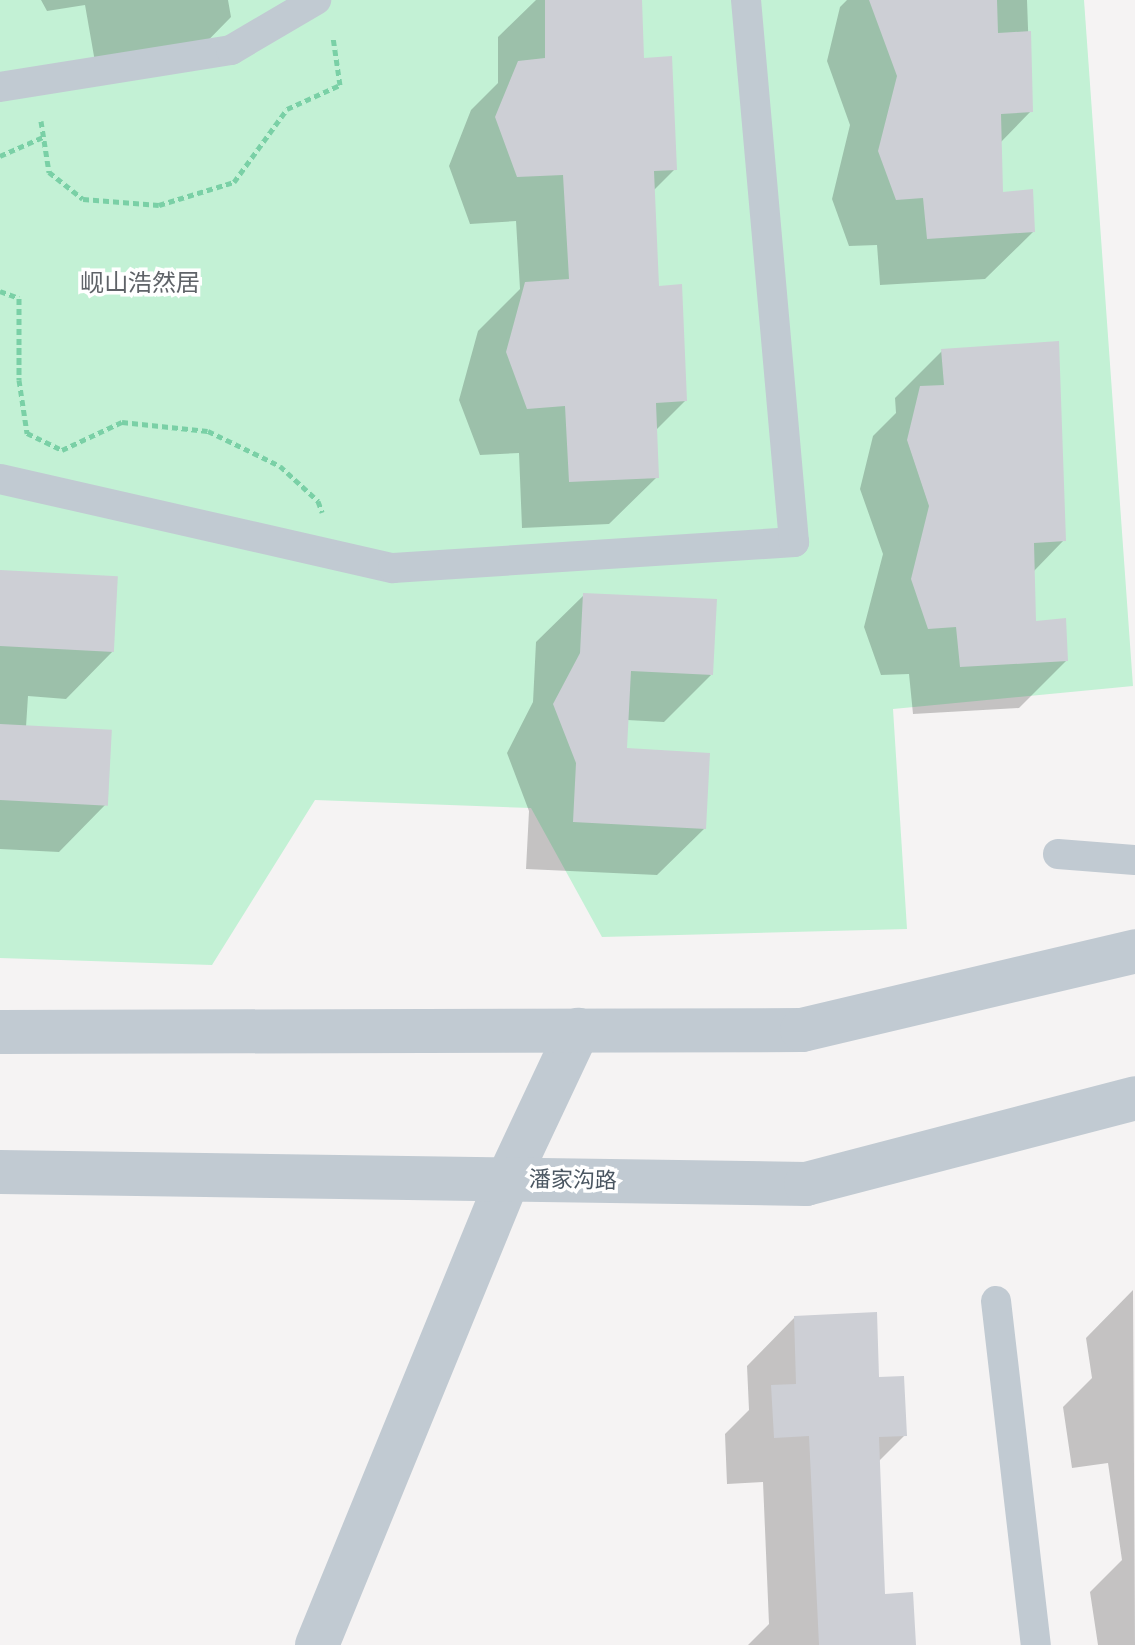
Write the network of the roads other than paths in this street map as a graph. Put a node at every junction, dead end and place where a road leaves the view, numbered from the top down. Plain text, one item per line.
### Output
1 (746, 0) edge
2 (309, 2) edge
3 (0, 87) edge
4 (0, 479) edge
5 (1058, 854) dead end
6 (1135, 860) edge
7 (1135, 951) edge
8 (578, 1030) junction
9 (0, 1032) edge
10 (1135, 1098) edge
11 (0, 1172) edge
12 (508, 1179) junction
13 (996, 1301) dead end
14 (317, 1645) edge
15 (1036, 1645) edge

1 - 4 lane
2 - 3 lane
5 - 6 lane
7 - 8 street
8 - 9 street
8 - 12 street
10 - 12 street, 潘家沟路
11 - 12 street, 潘家沟路
12 - 14 street
13 - 15 lane

